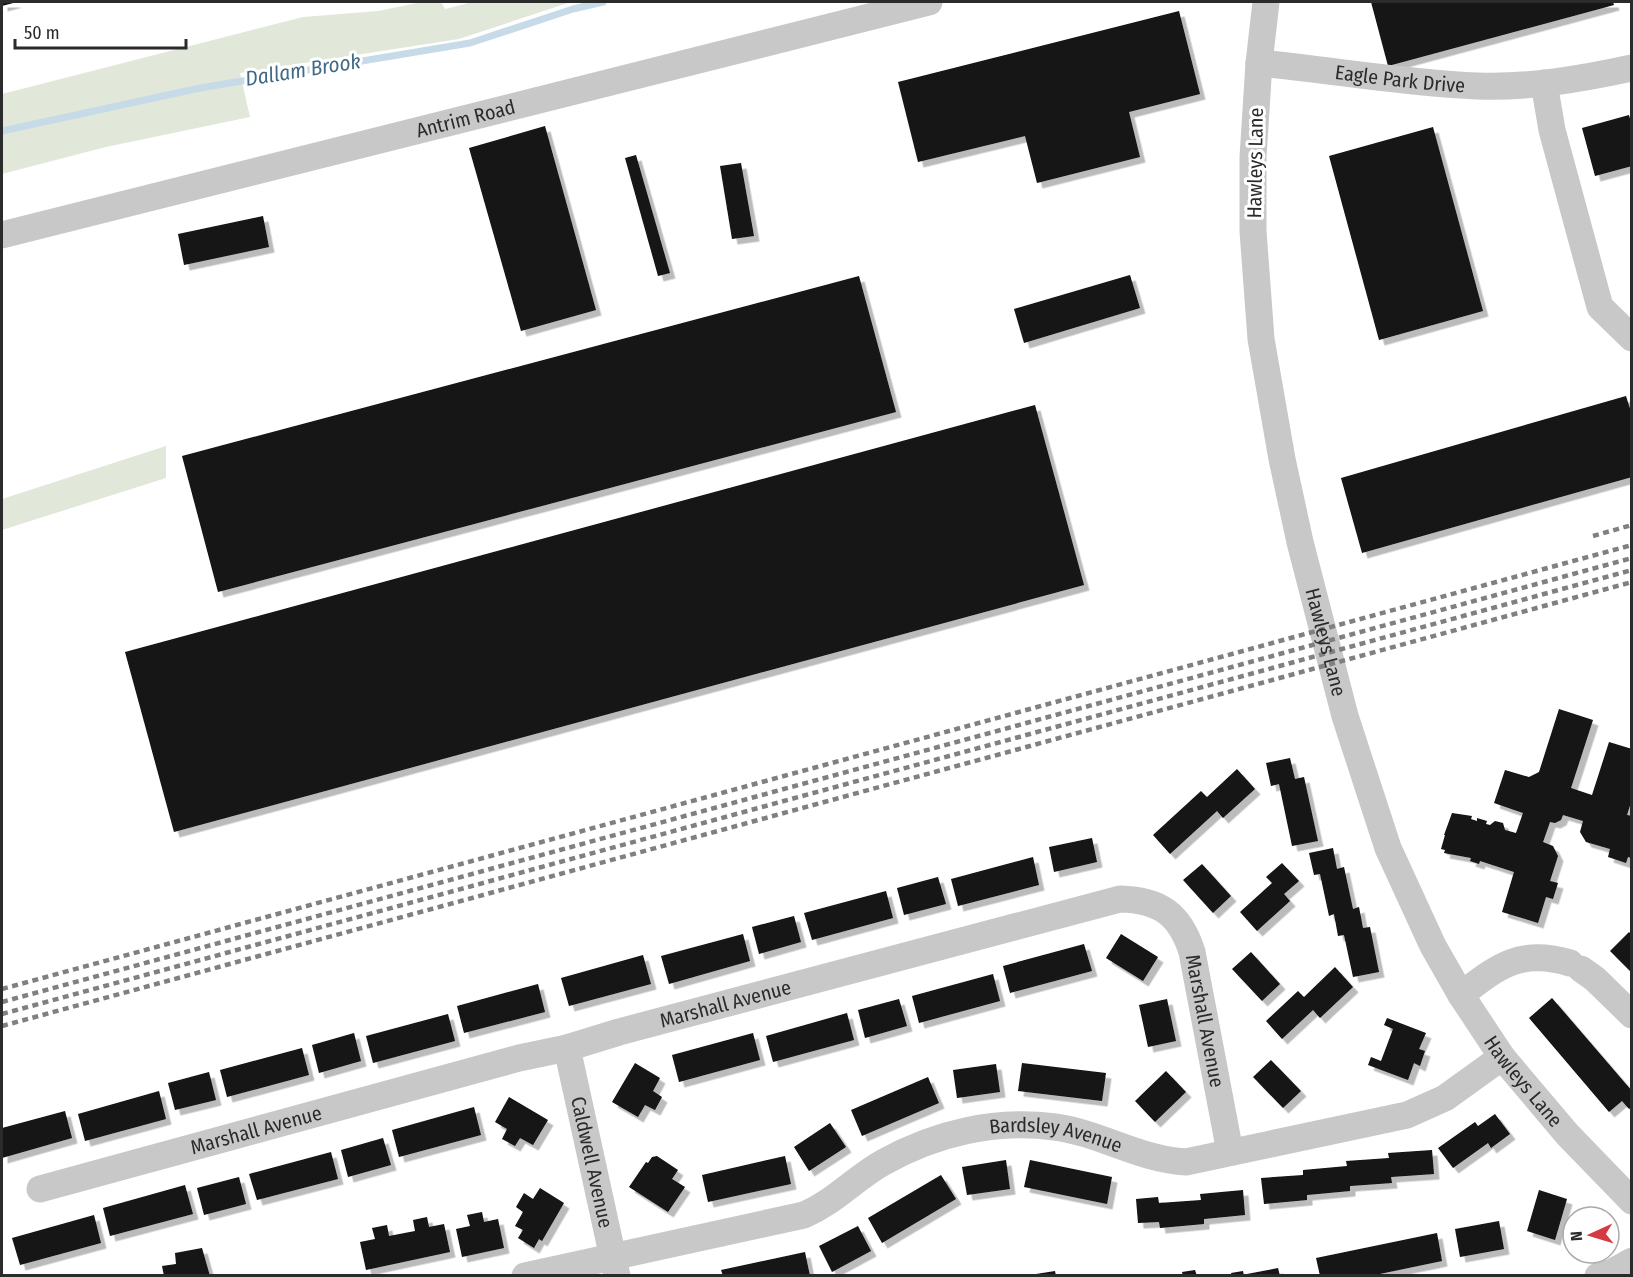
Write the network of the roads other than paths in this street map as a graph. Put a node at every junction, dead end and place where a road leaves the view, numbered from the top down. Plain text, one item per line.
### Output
1 (930, 2) edge
2 (1266, 2) edge
3 (1259, 63) junction
4 (1632, 68) edge
5 (1544, 83) junction
6 (2, 235) edge
7 (1632, 338) edge
8 (1461, 995) junction
9 (1632, 1015) edge
10 (567, 1048) junction
11 (1502, 1057) junction
12 (1230, 1152) junction
13 (40, 1189) dead end
14 (1632, 1201) edge
15 (1632, 1262) edge
16 (615, 1266) edge
17 (525, 1275) edge
18 (1598, 1275) edge

1 - 6 street, Antrim Road
2 - 3 street, Hawleys Lane
3 - 5 street, Eagle Park Drive
3 - 8 street, Hawleys Lane
4 - 5 street, Eagle Park Drive
5 - 7 street
8 - 9 street
8 - 11 street, Hawleys Lane
10 - 12 street, Marshall Avenue
10 - 13 street, Marshall Avenue
10 - 16 street, Caldwell Avenue
11 - 12 street, Bardsley Avenue
11 - 14 street, Hawleys Lane
12 - 16 street, Bardsley Avenue
15 - 18 street
16 - 17 street, Bardsley Avenue

